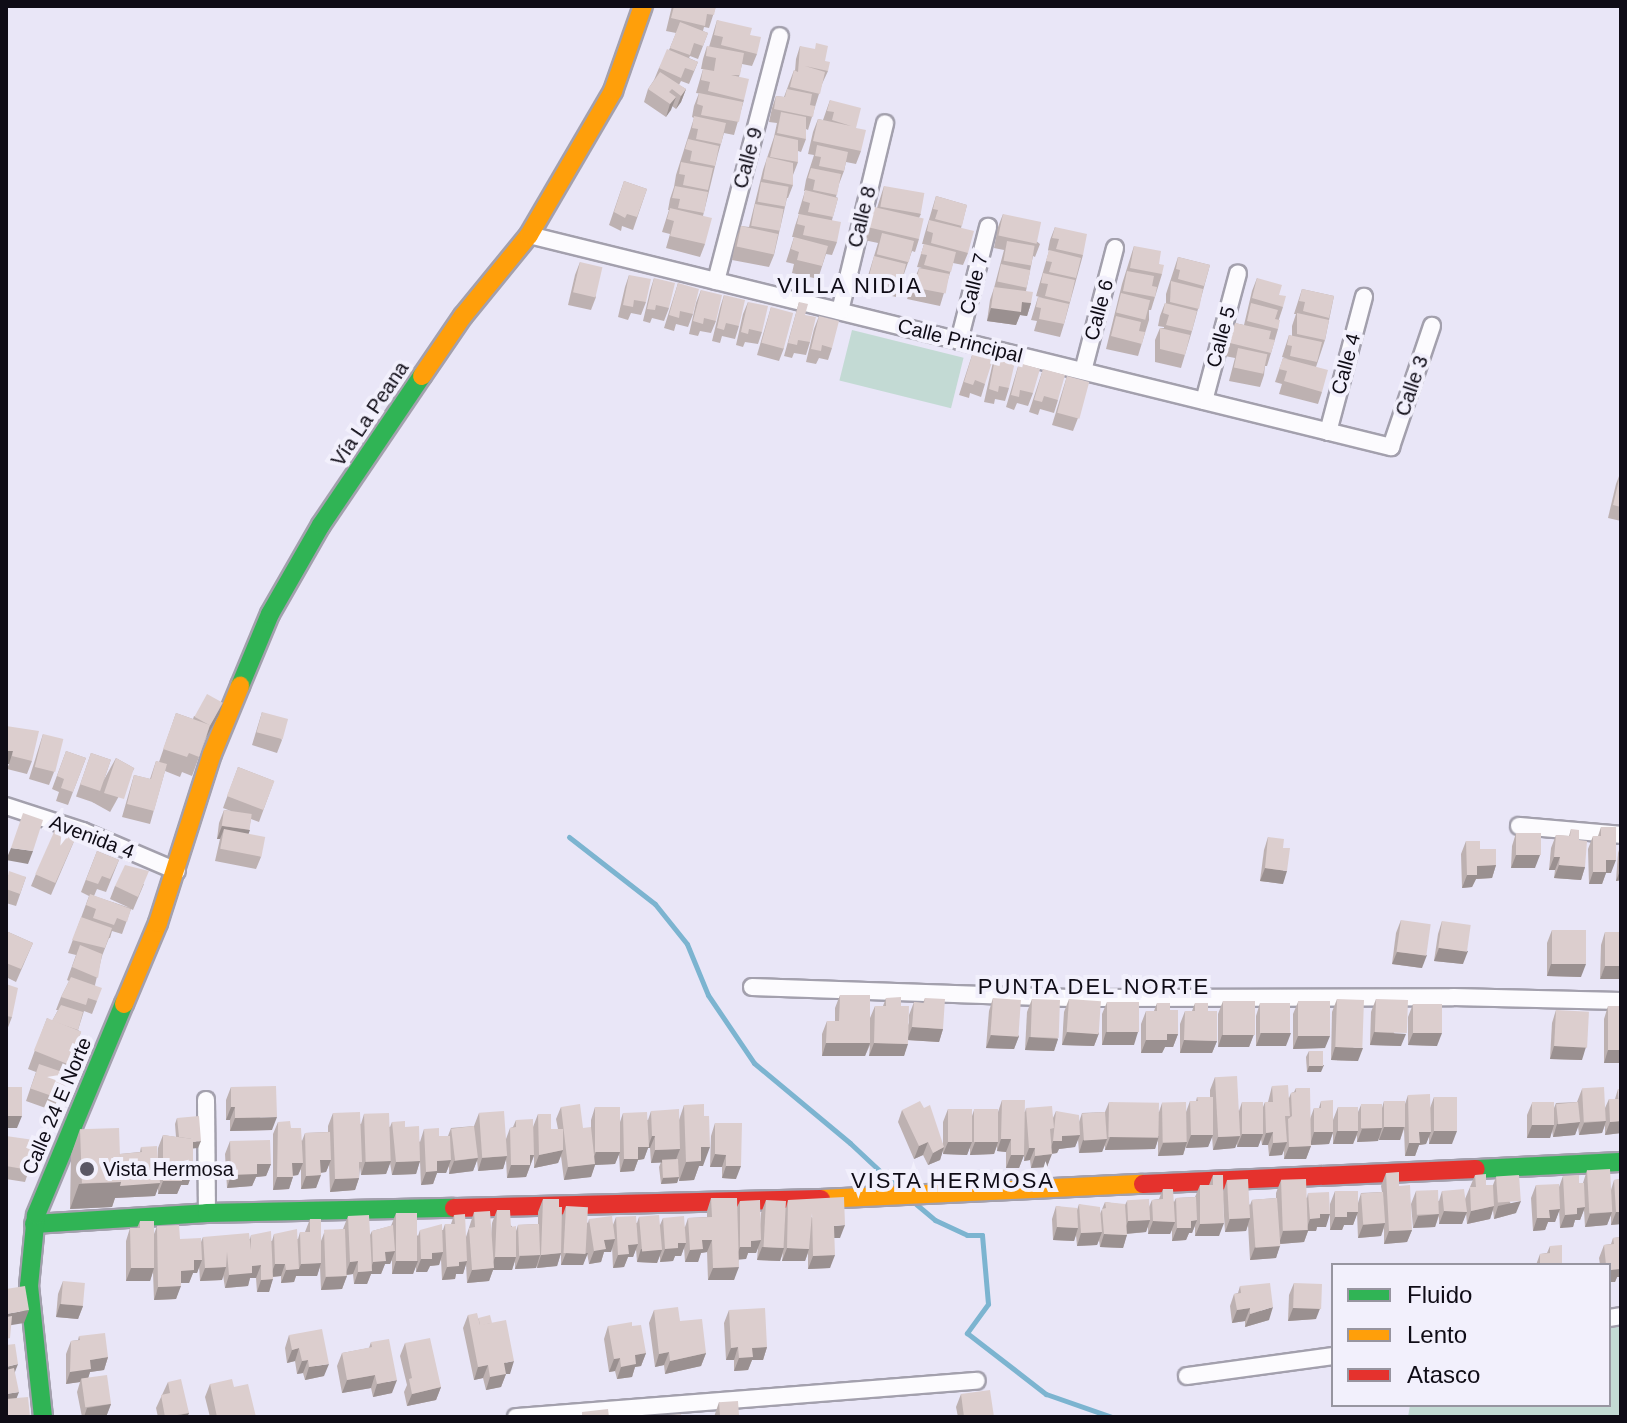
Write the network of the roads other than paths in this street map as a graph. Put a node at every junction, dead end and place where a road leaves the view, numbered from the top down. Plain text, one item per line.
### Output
1 (643, 6) edge
2 (780, 36) dead end
3 (885, 123) dead end
4 (988, 227) dead end
5 (529, 235) junction
6 (1115, 248) dead end
7 (1238, 273) dead end
8 (716, 281) junction
9 (1364, 297) dead end
10 (840, 311) junction
11 (1432, 326) dead end
12 (959, 341) junction
13 (1083, 371) junction
14 (1204, 401) junction
15 (1328, 432) junction
16 (1391, 447) joint
17 (6, 806) edge
18 (1519, 826) dead end
19 (1621, 835) edge
20 (177, 871) junction
21 (752, 987) dead end
22 (1621, 1001) edge
23 (206, 1100) dead end
24 (1621, 1162) edge
25 (207, 1213) junction
26 (34, 1224) junction
27 (29, 1286) junction
28 (6, 1289) edge
29 (1331, 1356) edge
30 (1187, 1376) dead end
31 (977, 1381) dead end
32 (43, 1417) edge
33 (516, 1417) edge

1 - 5 street, Vía La Peana
2 - 8 street, Calle 9
3 - 10 street, Calle 8
4 - 12 street, Calle 7
5 - 8 street, Calle Principal
5 - 20 street, Vía La Peana
6 - 13 street, Calle 6
7 - 14 street, Calle 5
8 - 10 street, Calle Principal
9 - 15 street, Calle 4
10 - 12 street, Calle Principal
11 - 16 street, Calle 3
12 - 13 street, Calle Principal
13 - 14 street, Calle Principal
14 - 15 street, Calle Principal
15 - 16 street, Calle Principal
17 - 20 street, Avenida 4
18 - 19 street
20 - 26 street, Calle 24 E Norte
21 - 22 street
23 - 25 street
24 - 25 street
25 - 26 street
26 - 27 street, Calle 24 E Norte
27 - 28 street
27 - 32 street, Calle 24 E Norte
29 - 30 street
31 - 33 street

